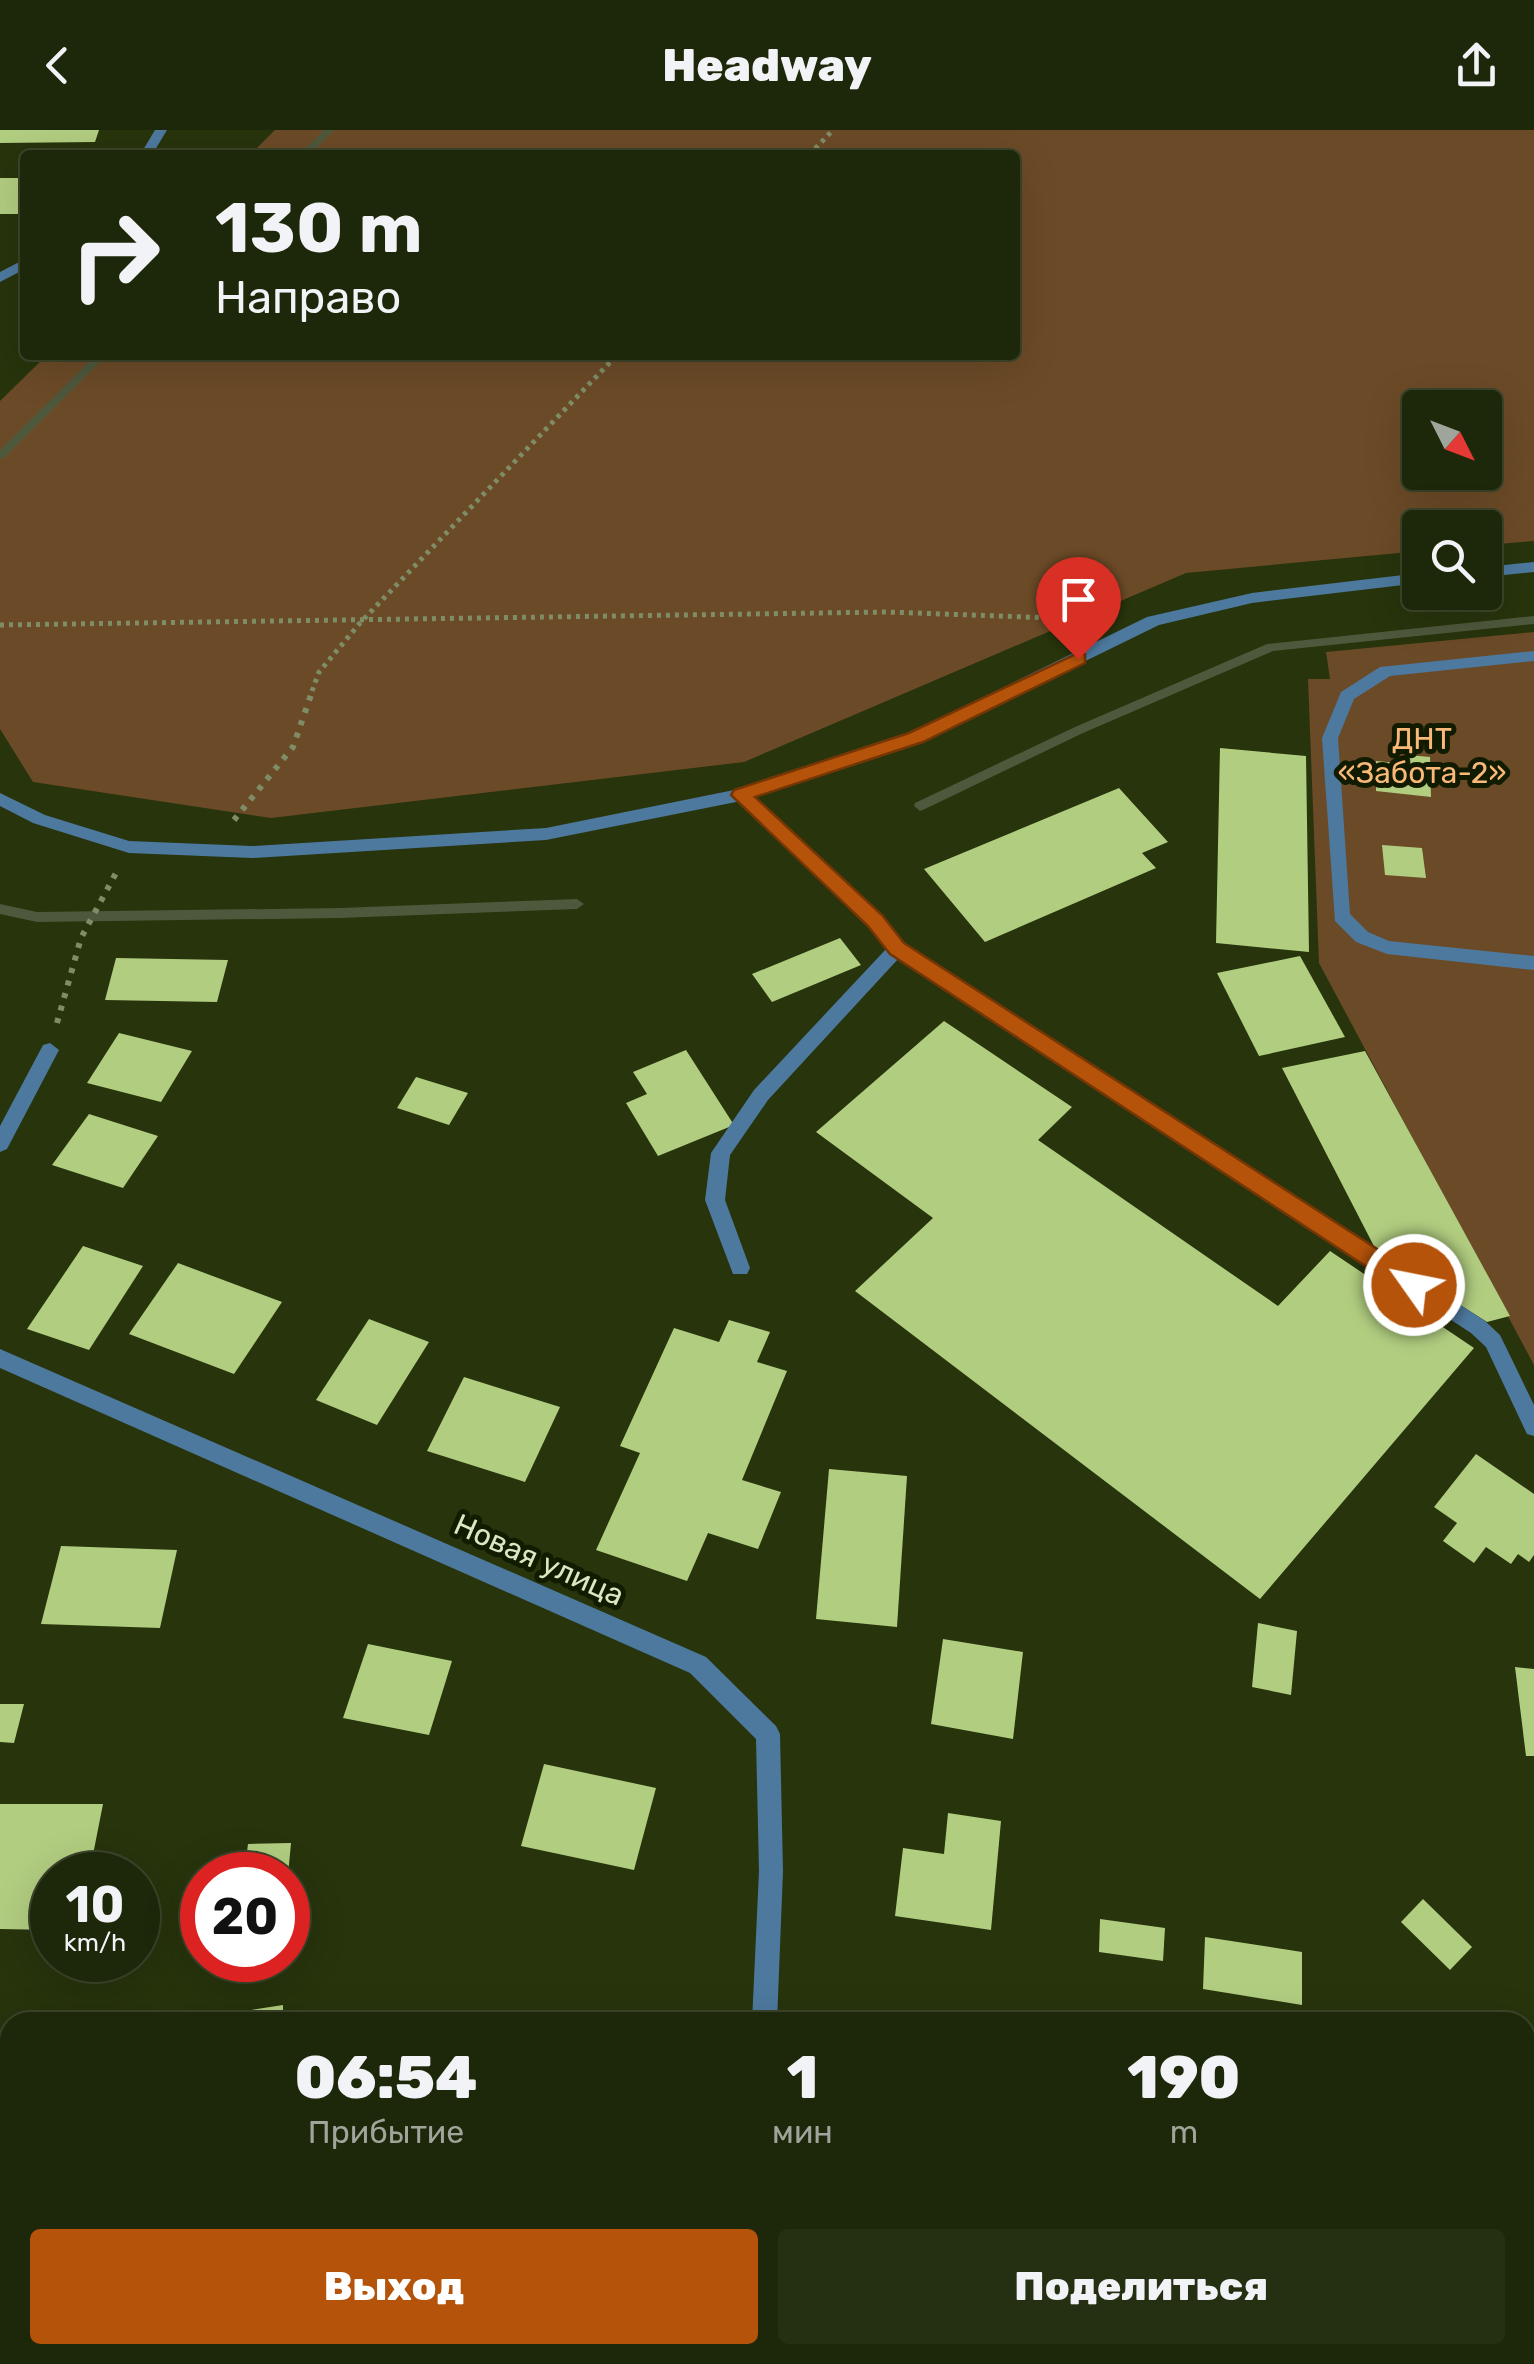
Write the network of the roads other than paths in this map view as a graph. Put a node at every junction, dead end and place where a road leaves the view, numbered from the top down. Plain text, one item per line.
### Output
1 (1534, 567) edge
2 (1502, 570) edge
3 (1402, 580) edge
4 (1534, 656) edge
5 (741, 795) junction
6 (0, 799) edge
7 (897, 948) junction
8 (1534, 963) edge
9 (50, 1050) road end
10 (0, 1144) edge
11 (740, 1268) dead end
12 (0, 1358) edge
13 (1534, 1427) edge
14 (765, 2012) edge

1 - 2 street
3 - 5 street
4 - 8 street
5 - 6 street
5 - 7 street
7 - 11 street
7 - 13 street
9 - 10 street
12 - 14 street, Новая улица

